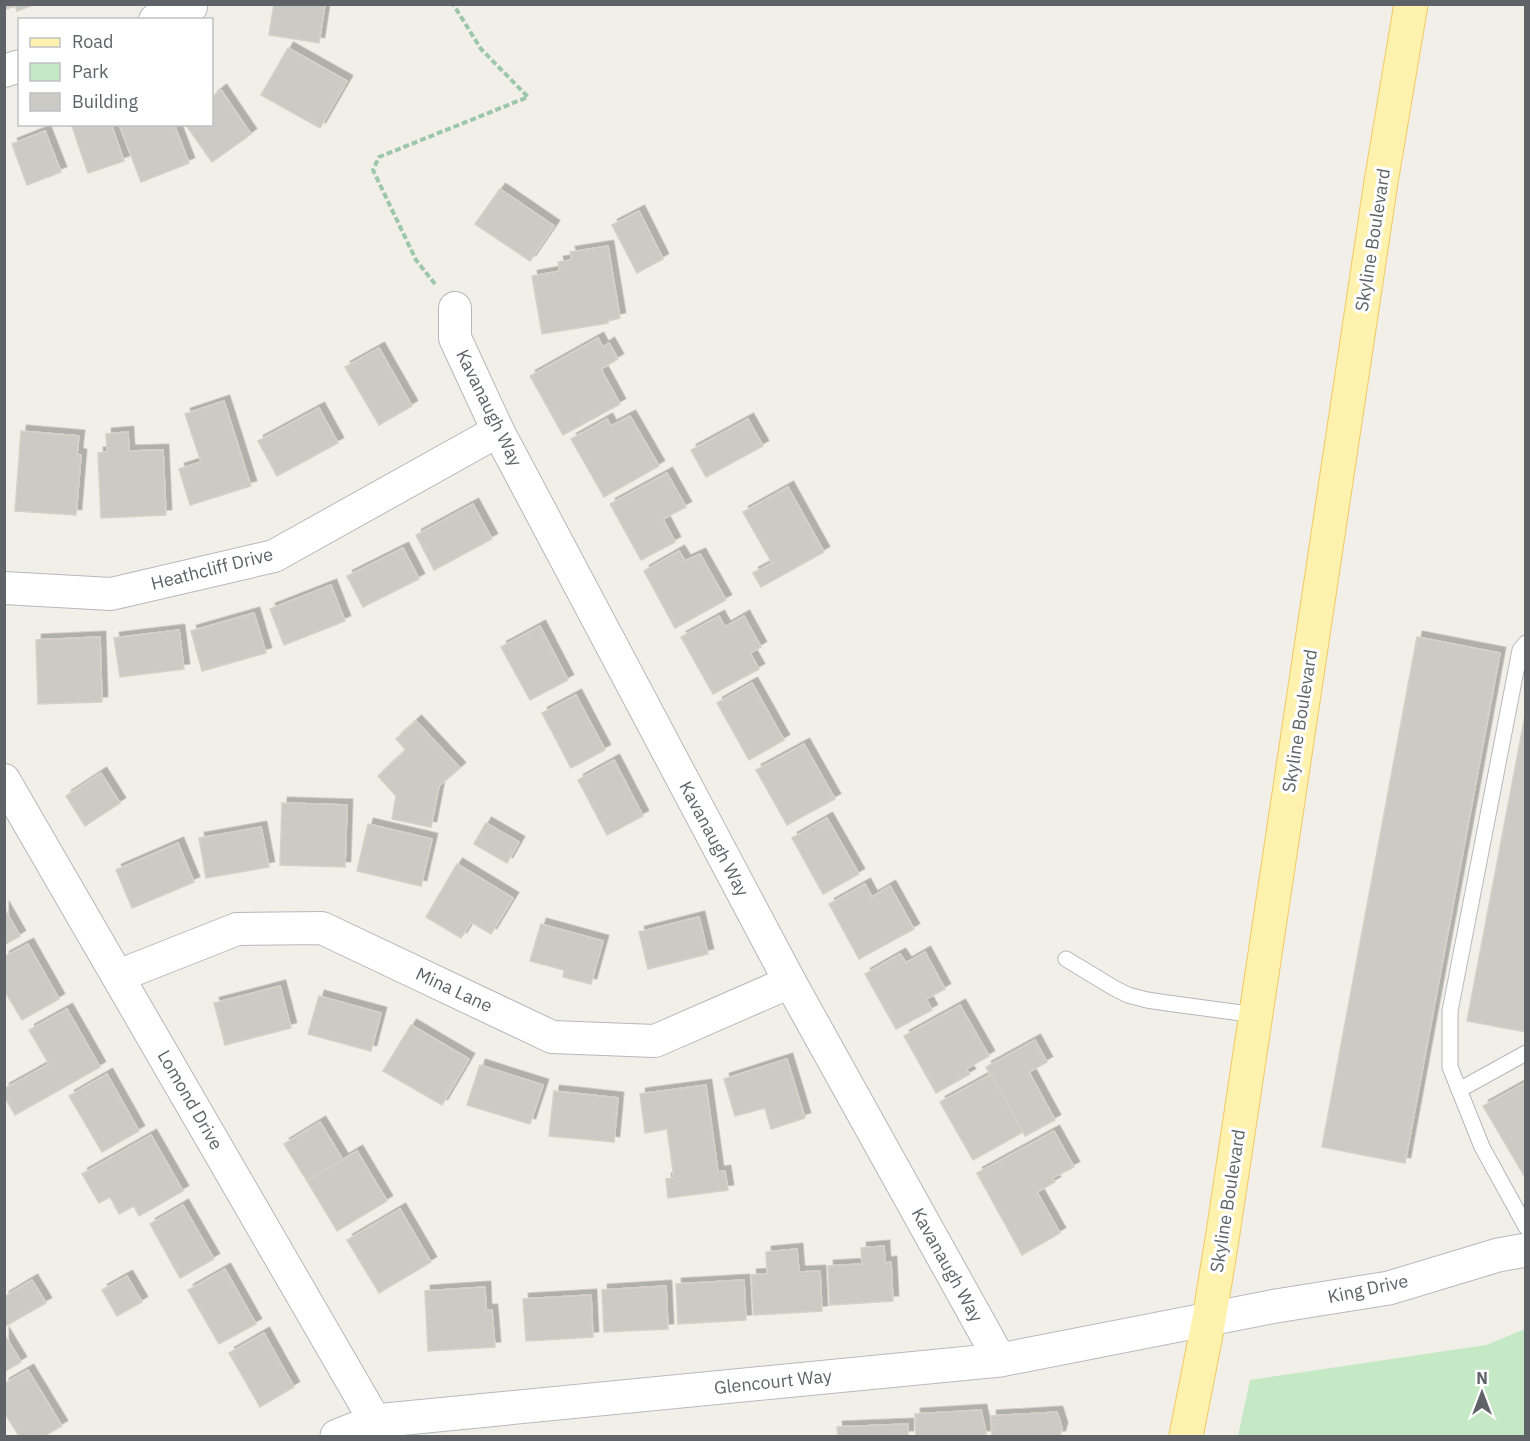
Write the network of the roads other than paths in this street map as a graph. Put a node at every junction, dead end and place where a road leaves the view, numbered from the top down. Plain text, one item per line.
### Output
1 (1411, 4) edge
2 (191, 6) edge
3 (160, 18) edge
4 (455, 308) road end
5 (498, 431) junction
6 (4, 588) edge
7 (1526, 643) edge
8 (4, 780) edge
9 (1065, 959) dead end
10 (118, 976) junction
11 (790, 982) junction
12 (1256, 1015) junction
13 (1526, 1053) edge
14 (1459, 1090) junction
15 (1526, 1227) edge
16 (1526, 1250) edge
17 (1209, 1319) junction
18 (1000, 1360) junction
19 (375, 1420) junction
20 (337, 1437) edge
21 (1186, 1437) edge

1 - 12 main road, Skyline Boulevard
2 - 3 street
4 - 5 street, Kavanaugh Way
5 - 6 street, Heathcliff Drive
5 - 11 street, Kavanaugh Way
7 - 14 lane
8 - 10 street, Lomond Drive
9 - 12 lane
10 - 11 street, Mina Lane
10 - 19 street, Lomond Drive
11 - 18 street, Kavanaugh Way
12 - 17 main road, Skyline Boulevard
13 - 14 lane
14 - 15 lane
16 - 17 street, King Drive
17 - 18 street, Glencourt Way
17 - 21 main road, Skyline Boulevard
18 - 19 street, Glencourt Way
19 - 20 street, Glencourt Way

